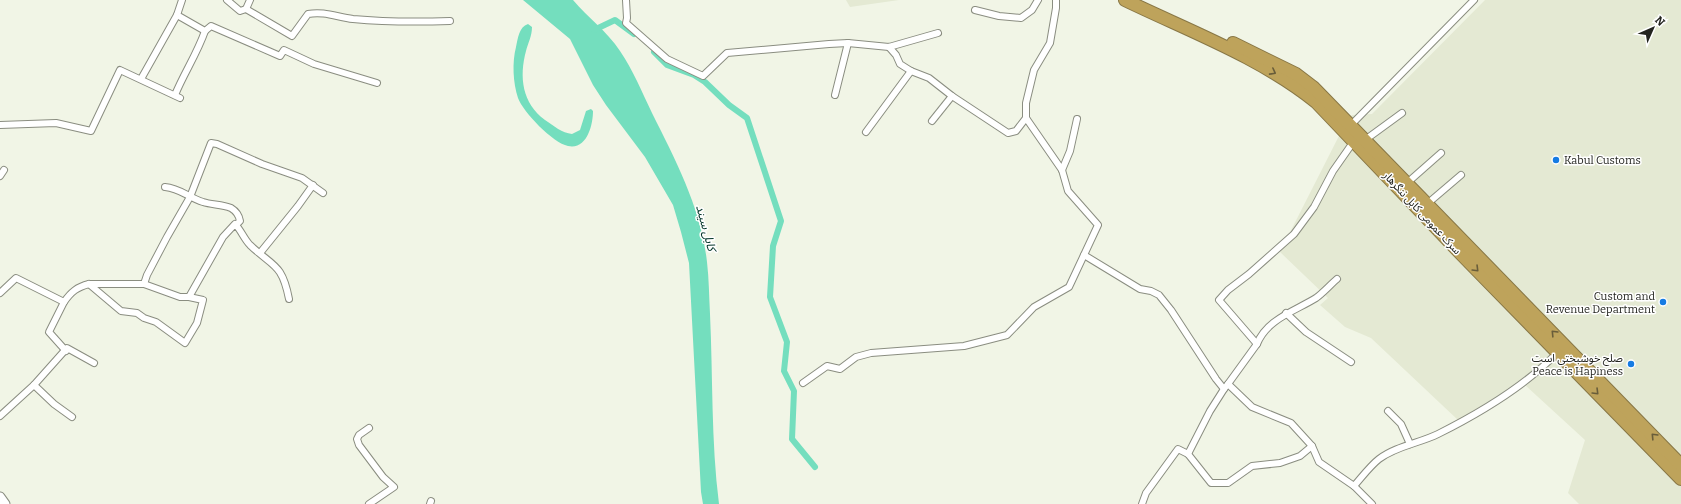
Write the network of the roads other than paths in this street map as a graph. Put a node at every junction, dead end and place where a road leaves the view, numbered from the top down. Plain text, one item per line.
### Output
1 (182, 0) edge
2 (227, 0) edge
3 (250, 0) edge
4 (626, 0) edge
5 (1038, 0) edge
6 (1056, 0) edge
7 (1125, 0) edge
8 (1140, 0) edge
9 (1474, 0) edge
10 (246, 9) junction
11 (976, 10) dead end
12 (177, 15) junction
13 (450, 21) dead end
14 (205, 31) junction
15 (938, 33) dead end
16 (848, 43) junction
17 (889, 47) junction
18 (911, 71) junction
19 (141, 79) junction
20 (377, 83) dead end
21 (835, 95) dead end
22 (952, 96) junction
23 (1402, 113) dead end
24 (1026, 118) junction
25 (1077, 119) dead end
26 (932, 121) dead end
27 (0, 125) edge
28 (1348, 128) junction
29 (866, 132) dead end
30 (1360, 140) junction
31 (1441, 153) dead end
32 (4, 170) dead end
33 (1062, 170) junction
34 (1461, 175) dead end
35 (0, 176) edge
36 (1407, 183) junction
37 (313, 185) junction
38 (165, 187) dead end
39 (323, 193) dead end
40 (190, 197) junction
41 (1427, 204) junction
42 (236, 225) junction
43 (260, 253) junction
44 (1084, 255) junction
45 (1337, 279) dead end
46 (89, 284) junction
47 (144, 284) junction
48 (0, 293) edge
49 (189, 297) junction
50 (288, 299) dead end
51 (64, 302) junction
52 (1286, 313) junction
53 (1257, 344) junction
54 (66, 351) junction
55 (1557, 353) junction
56 (1350, 362) dead end
57 (94, 363) dead end
58 (802, 383) dead end
59 (34, 385) junction
60 (1226, 387) junction
61 (1388, 411) dead end
62 (0, 416) edge
63 (72, 417) dead end
64 (369, 428) dead end
65 (1410, 444) junction
66 (1312, 446) junction
67 (1188, 454) junction
68 (1681, 465) edge
69 (1681, 479) edge
70 (1354, 486) junction
71 (0, 497) edge
72 (5, 504) edge
73 (369, 504) edge
74 (1142, 504) edge
75 (1372, 504) edge

1 - 12 street
2 - 10 street
3 - 10 street
4 - 16 street
5 - 11 street
6 - 24 street
7 -> 28 highway, سرک عمومی کابل ننگرهار
8 - 28 highway, سرک عمومی کابل ننگرهار
9 - 28 street
10 - 13 street
12 - 14 street
12 - 19 street
14 - 19 street
14 - 20 street
15 - 17 street
16 - 17 street
16 - 21 street
17 - 18 street
18 - 22 street
18 - 29 street
19 - 27 street
22 - 24 street
22 - 26 street
23 - 30 street
24 - 33 street
25 - 33 street
28 - 30 highway, سرک عمومی کابل ننگرهار
30 - 36 highway, سرک عمومی کابل ننگرهار
30 - 53 street
30 -> 55 highway, سرک عمومی کابل ننگرهار
31 - 36 street
32 - 35 street
33 - 44 street
34 - 41 street
36 - 41 highway, سرک عمومی کابل ننگرهار
37 - 39 street
37 - 40 street
37 - 43 street
38 - 40 street
40 - 42 street
40 - 47 street
68 -> 41 highway, سرک عمومی کابل ننگرهار
42 - 43 street
42 - 49 street
43 - 50 street
44 - 58 street
44 - 60 street
45 - 52 street
46 - 47 street
46 - 49 street
46 - 51 street
47 - 49 street
48 - 51 street
51 - 54 street
52 - 53 street
52 - 56 street
53 - 60 street
54 - 57 street
54 - 59 street
55 - 65 street
55 -> 69 highway, سرک عمومی کابل ننگرهار
59 - 62 street
59 - 63 street
60 - 66 street
60 - 67 street
61 - 65 street
64 - 73 street
65 - 70 street
66 - 67 street
66 - 70 street
67 - 74 street
70 - 75 street
71 - 72 main road

